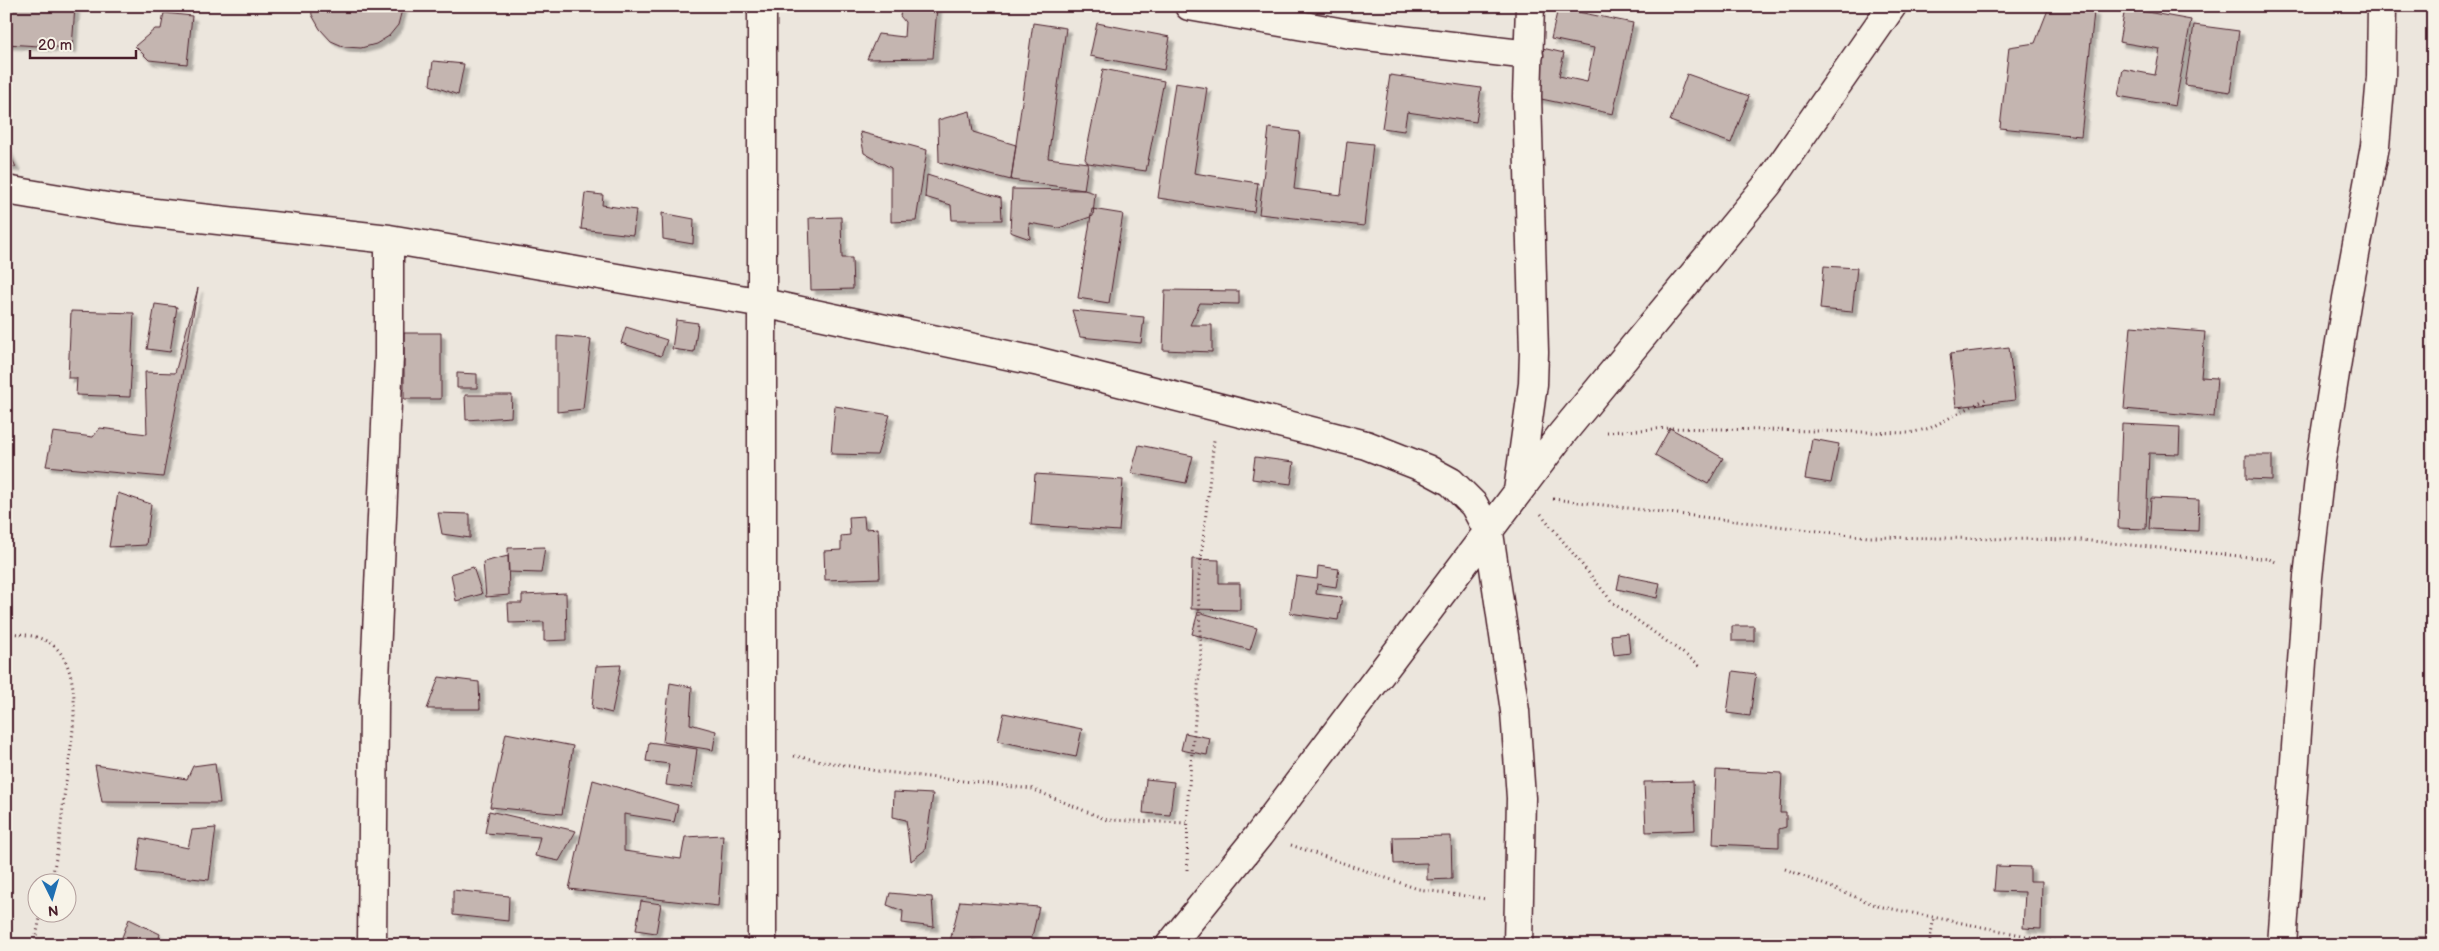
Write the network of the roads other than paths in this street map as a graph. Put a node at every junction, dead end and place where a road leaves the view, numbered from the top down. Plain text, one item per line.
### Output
1 (762, 6) edge
2 (1189, 6) edge
3 (1530, 6) edge
4 (1892, 6) edge
5 (2382, 6) edge
6 (1529, 55) junction
7 (6, 190) edge
8 (389, 239) junction
9 (763, 303) junction
10 (1522, 495) junction
11 (1489, 533) junction
12 (1178, 935) edge
13 (372, 945) edge
14 (762, 945) edge
15 (1518, 945) edge
16 (2282, 945) edge

1 - 9 street
2 - 6 street
3 - 6 street
4 - 10 street
5 - 16 street
6 - 10 street
7 - 8 street
8 - 9 street
8 - 13 street
9 - 11 street
9 - 14 street
10 - 11 street
11 - 12 street
11 - 15 street

